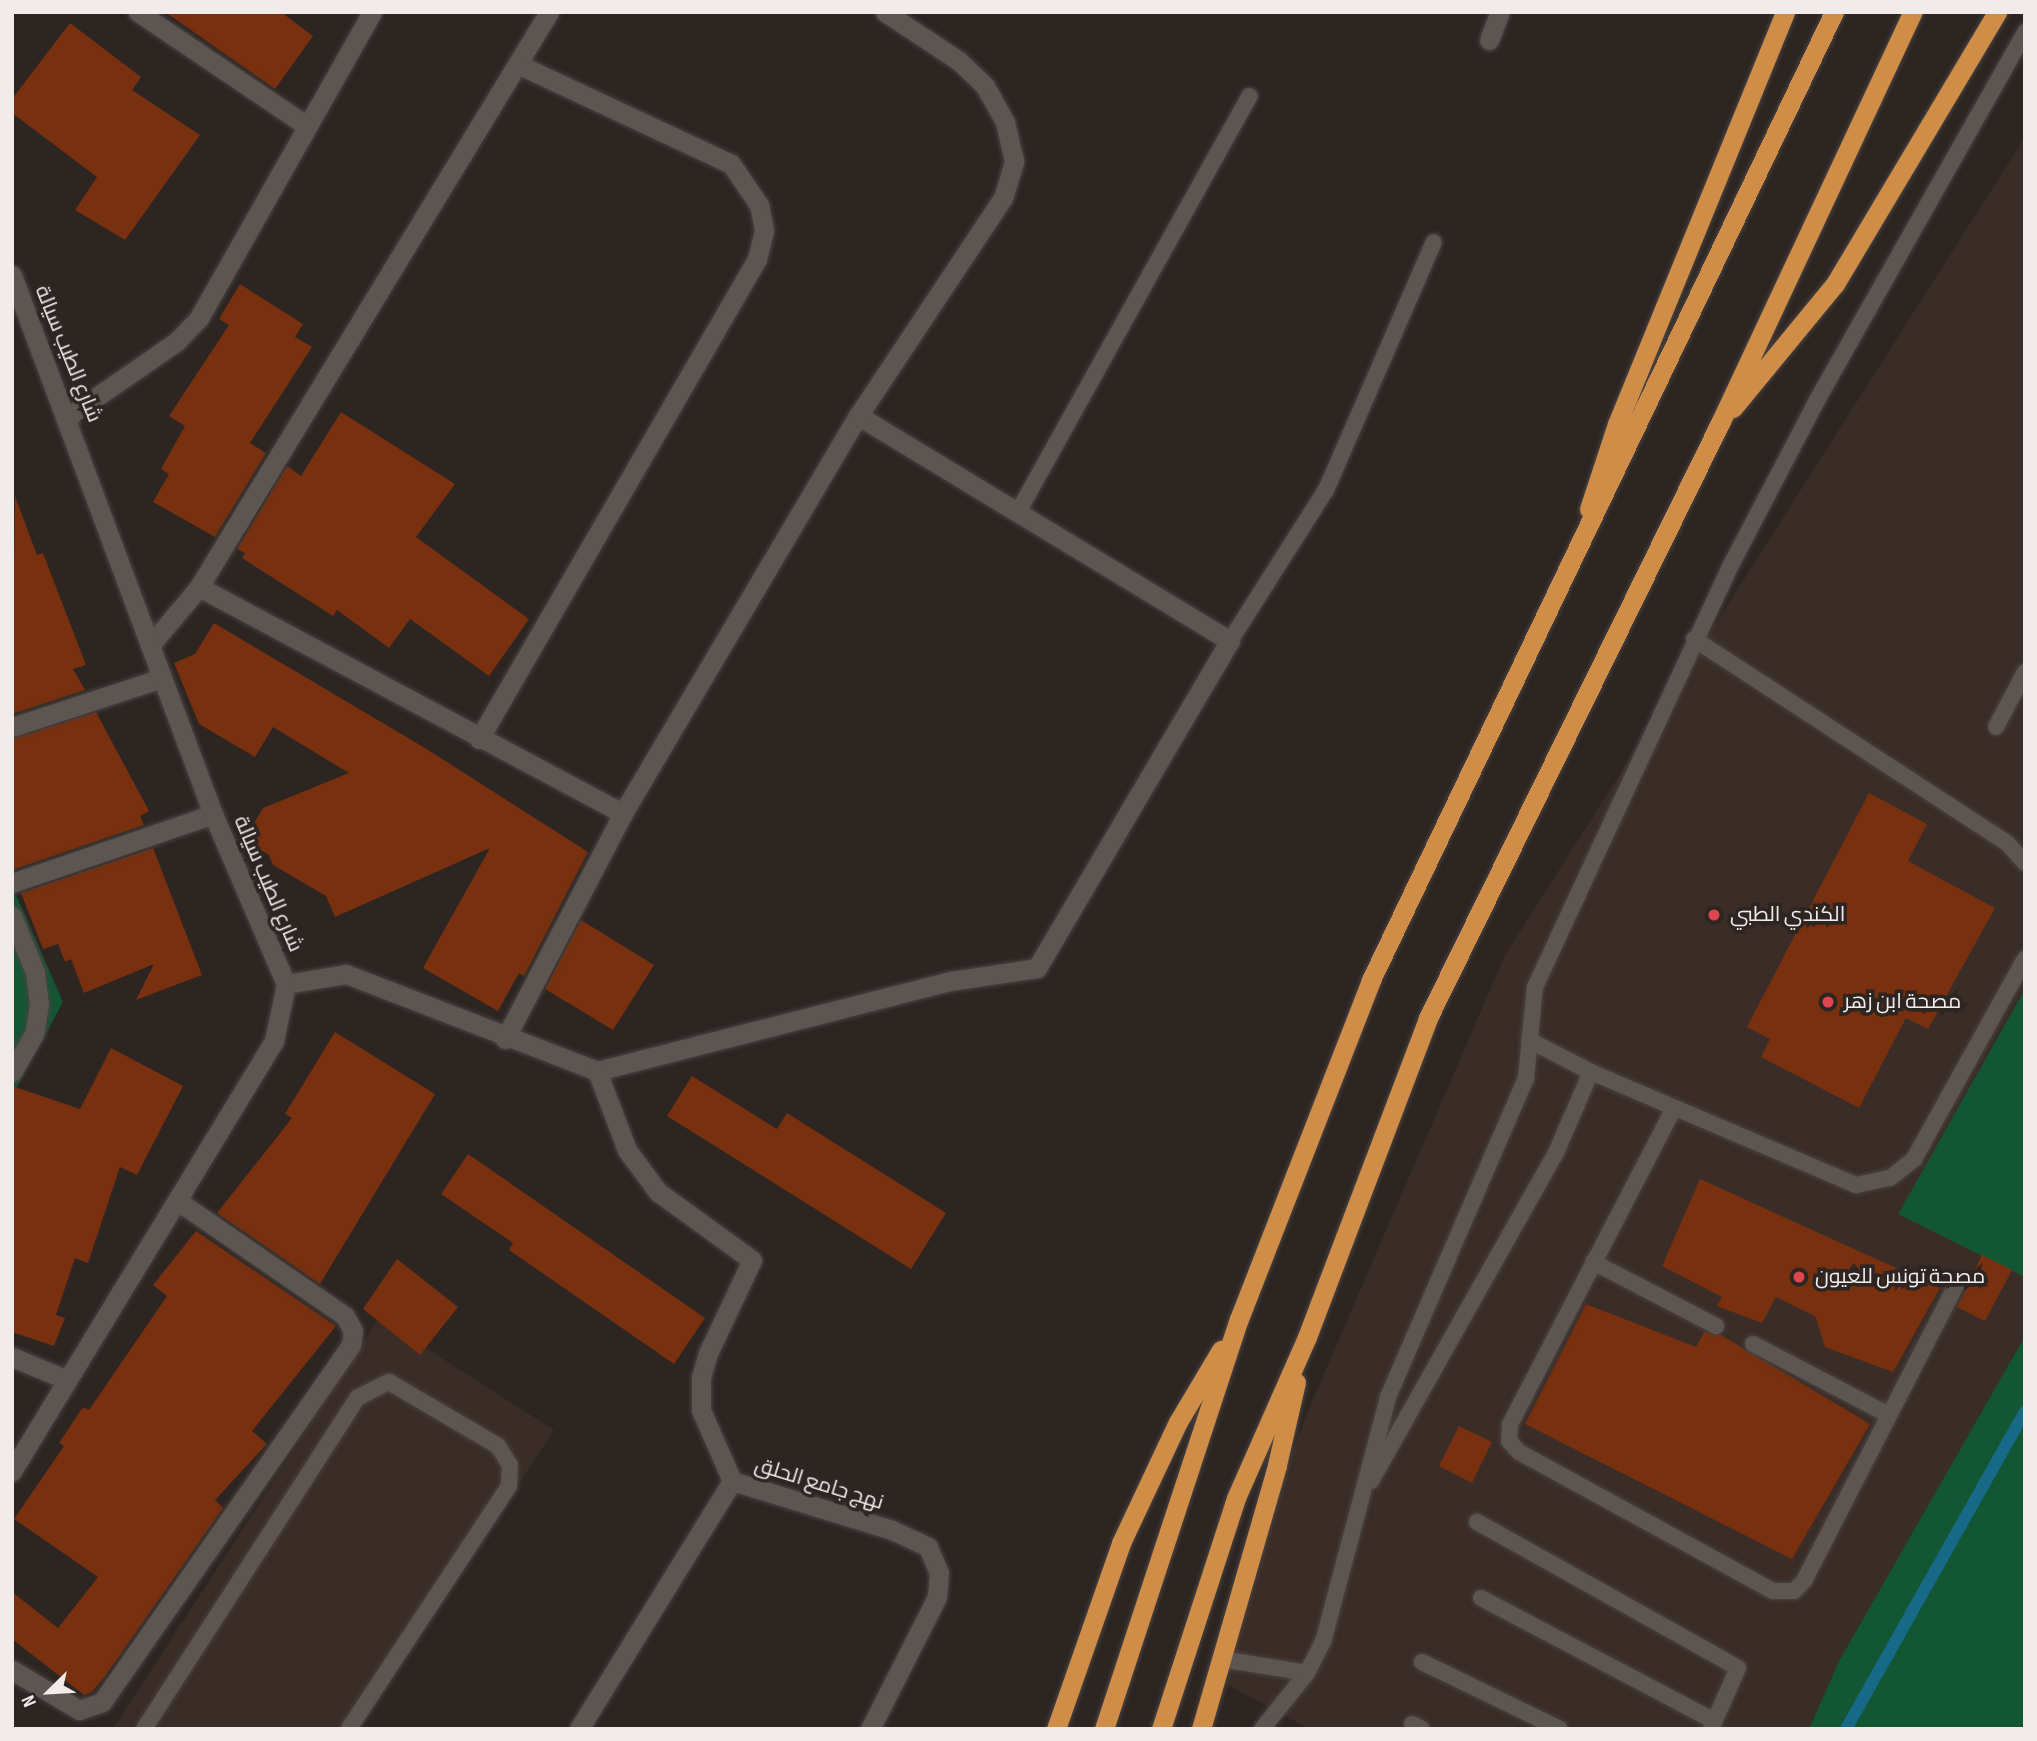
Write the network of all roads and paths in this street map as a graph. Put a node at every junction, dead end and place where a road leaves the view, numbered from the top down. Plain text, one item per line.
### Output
1 (138, 12) edge
2 (372, 12) edge
3 (549, 12) edge
4 (886, 12) edge
5 (1500, 12) edge
6 (1785, 12) edge
7 (1834, 12) edge
8 (1913, 12) edge
9 (1997, 12) edge
10 (2025, 32) edge
11 (1489, 40) dead end
12 (518, 64) junction
13 (1250, 96) dead end
14 (307, 127) junction
15 (1434, 242) dead end
16 (12, 275) edge
17 (69, 416) junction
18 (859, 416) junction
19 (1721, 421) junction
20 (1018, 512) junction
21 (1578, 555) junction
22 (199, 587) junction
23 (1694, 639) junction
24 (1230, 641) junction
25 (152, 643) junction
26 (2025, 672) edge
27 (162, 678) junction
28 (12, 727) edge
29 (1996, 727) dead end
30 (479, 739) junction
31 (623, 813) junction
32 (213, 814) junction
33 (2025, 863) edge
34 (12, 883) edge
35 (12, 916) edge
36 (2025, 959) edge
37 (286, 984) junction
38 (505, 1039) junction
39 (1529, 1041) junction
40 (597, 1071) junction
41 (12, 1072) edge
42 (1591, 1072) junction
43 (1674, 1108) junction
44 (180, 1202) junction
45 (1593, 1262) junction
46 (1956, 1283) dead end
47 (1239, 1319) junction
48 (1716, 1326) dead end
49 (1307, 1337) junction
50 (1753, 1344) dead end
51 (12, 1357) edge
52 (65, 1379) junction
53 (1889, 1415) junction
54 (12, 1471) edge
55 (732, 1481) junction
56 (1359, 1501) junction
57 (1477, 1522) dead end
58 (1482, 1598) dead end
59 (1221, 1659) junction
60 (1422, 1662) dead end
61 (12, 1671) edge
62 (1307, 1673) junction
63 (1713, 1725) edge
64 (144, 1729) edge
65 (349, 1729) edge
66 (579, 1729) edge
67 (870, 1729) edge
68 (1056, 1729) edge
69 (1104, 1729) edge
70 (1160, 1729) edge
71 (1201, 1729) edge
72 (1262, 1729) edge
73 (1560, 1729) edge

1 - 14 street
2 - 14 street
3 - 12 street
4 - 18 street
5 - 11 street
6 - 21 highway
7 - 21 highway
8 - 19 highway
9 - 19 highway
10 - 23 lane
12 - 22 street
12 - 30 street
13 - 20 lane
14 - 17 street
15 - 24 lane
16 - 17 street, شارع الطيب سيالة
17 - 25 street, شارع الطيب سيالة
18 - 20 street
18 - 31 street
19 - 49 highway
20 - 24 street
21 - 47 highway
22 - 25 street
22 - 30 street
23 - 33 lane
23 - 39 lane
24 - 40 street
25 - 27 street, شارع الطيب سيالة
26 - 29 lane
27 - 28 street
27 - 32 street, شارع الطيب سيالة
30 - 31 street
31 - 38 street
32 - 34 street
32 - 37 street, شارع الطيب سيالة
35 - 41 street
36 - 43 lane
37 - 38 street
37 - 44 street, شارع الطيب سيالة
38 - 40 street
39 - 42 lane
39 - 56 lane
40 - 55 street, نهج جامع الحلق
42 - 43 lane
42 - 56 lane
43 - 45 lane
44 - 52 street, شارع الطيب سيالة
44 - 61 street
45 - 48 lane
45 - 53 lane
46 - 53 lane
47 - 68 highway
47 - 69 highway
49 - 59 highway
49 - 70 highway
50 - 53 lane
51 - 52 street
52 - 54 street, شارع الطيب سيالة
55 - 66 street
55 - 67 street, نهج جامع الحلق
56 - 62 lane
57 - 63 lane
58 - 63 lane
59 - 62 lane
59 - 71 highway
60 - 73 lane
62 - 72 lane
64 - 65 lane

